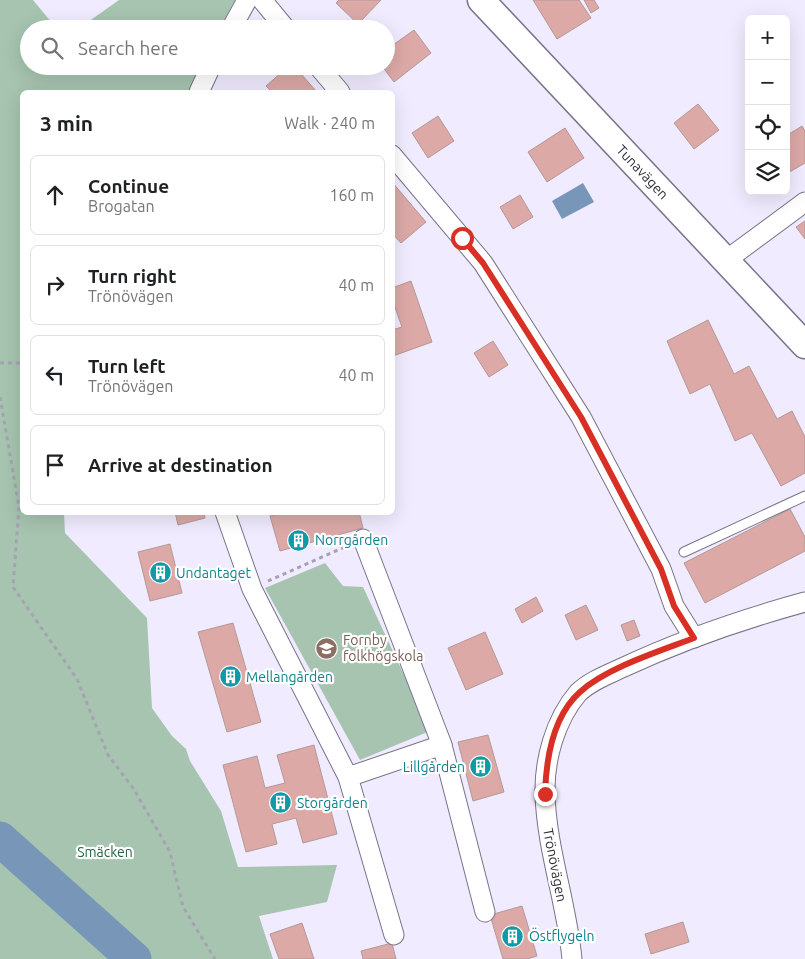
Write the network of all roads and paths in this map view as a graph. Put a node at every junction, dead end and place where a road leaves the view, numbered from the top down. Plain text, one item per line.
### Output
1 (247, 0) edge
2 (262, 0) edge
3 (481, 0) edge
4 (236, 20) edge
5 (279, 20) edge
6 (207, 75) edge
7 (326, 75) edge
8 (200, 90) edge
9 (338, 90) edge
10 (395, 159) edge
11 (805, 202) edge
12 (725, 261) junction
13 (805, 345) edge
14 (0, 363) edge
15 (20, 363) edge
16 (0, 397) edge
17 (805, 496) edge
18 (226, 515) edge
19 (363, 539) joint
20 (684, 552) dead end
21 (252, 589) junction
22 (805, 602) edge
23 (694, 638) junction
24 (442, 745) junction
25 (348, 777) junction
26 (485, 912) dead end
27 (394, 935) dead end
28 (215, 959) edge
29 (572, 959) edge

1 - 4 street
2 - 5 street
3 - 12 street, Tunavägen
6 - 8 street
7 - 9 street
10 - 23 street
11 - 12 street
12 - 13 street, Tunavägen
14 - 15 path
16 - 28 path
17 - 20 lane
18 - 21 street
19 - 21 path
19 - 24 street
21 - 25 street
22 - 23 street, Trönövägen
23 - 29 street, Trönövägen
24 - 25 street
24 - 26 street
25 - 27 street

